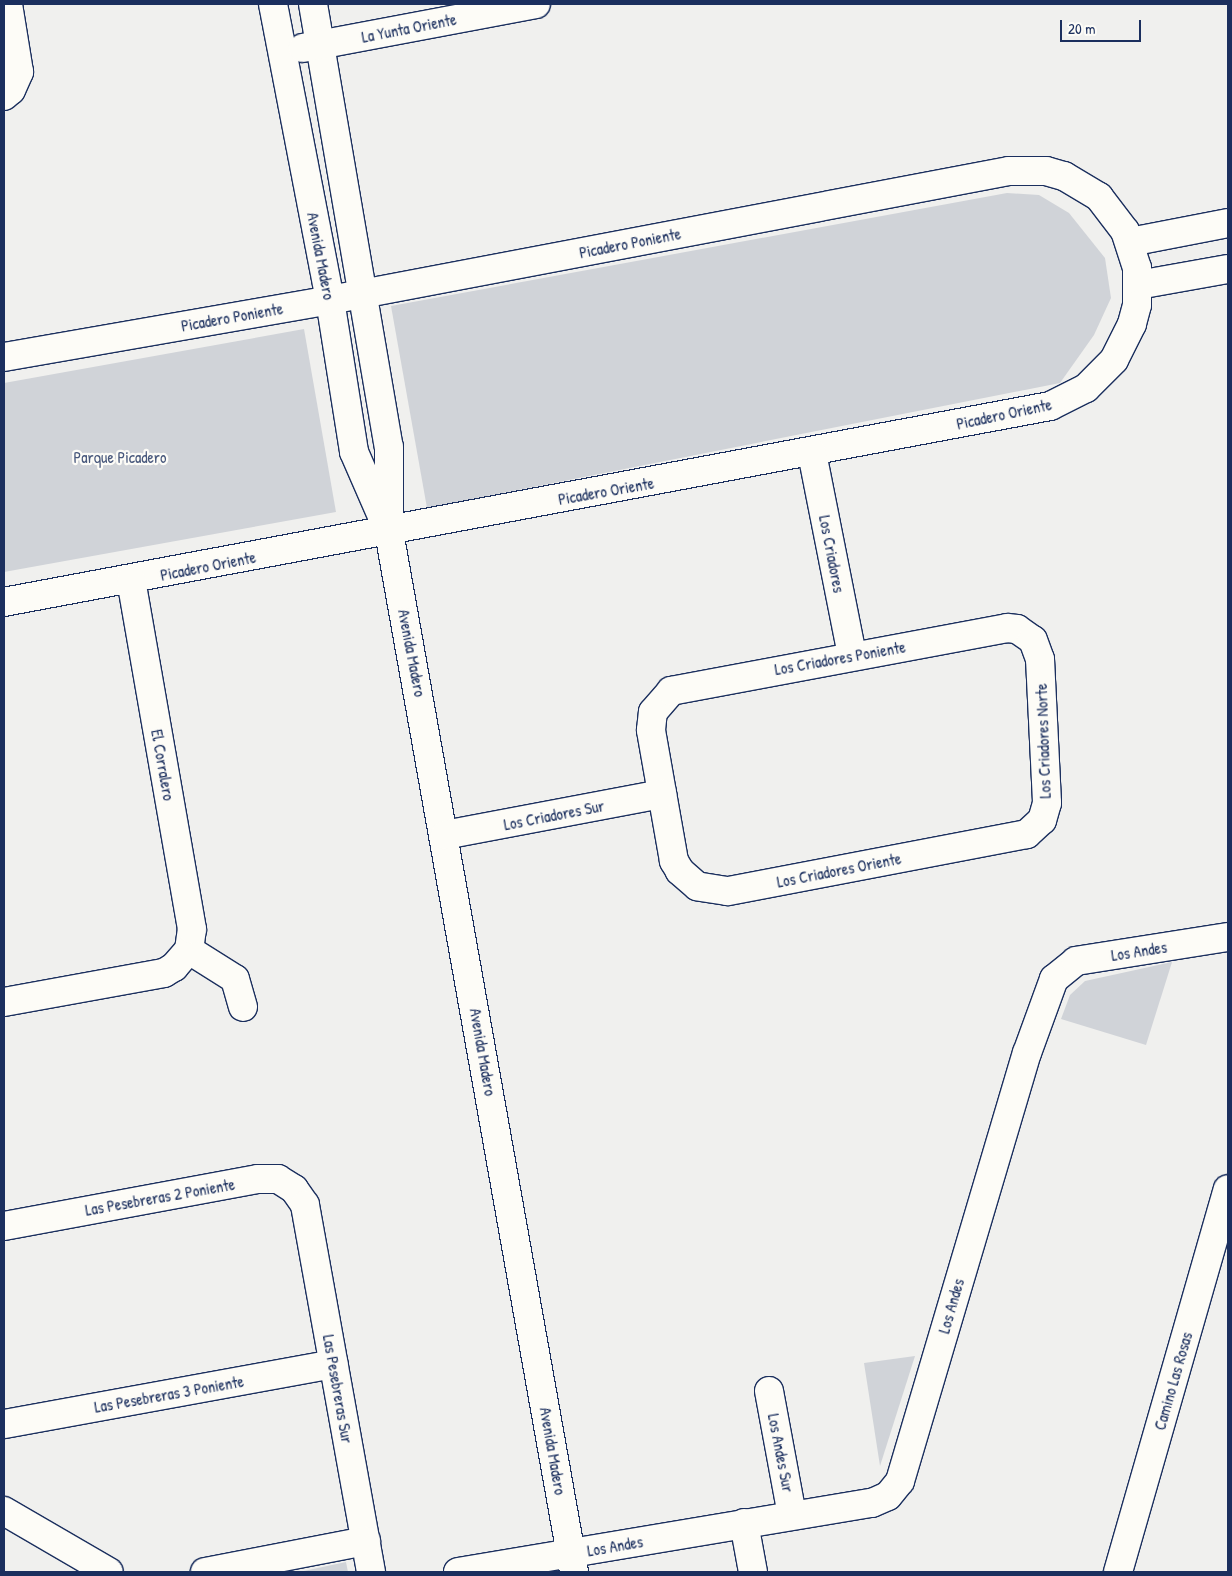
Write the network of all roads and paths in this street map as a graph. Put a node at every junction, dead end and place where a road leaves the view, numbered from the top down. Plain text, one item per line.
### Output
1 (8, 4) edge
2 (273, 4) edge
3 (313, 4) edge
4 (536, 4) edge
5 (320, 44) junction
6 (282, 51) junction
7 (4, 96) edge
8 (1228, 223) edge
9 (1130, 242) junction
10 (1228, 269) edge
11 (1138, 285) junction
12 (365, 293) junction
13 (330, 300) junction
14 (4, 357) edge
15 (812, 453) junction
16 (389, 532) junction
17 (130, 580) junction
18 (4, 602) edge
19 (852, 655) junction
20 (1040, 659) joint
21 (662, 794) junction
22 (446, 835) junction
23 (1015, 838) joint
24 (1228, 937) edge
25 (189, 950) junction
26 (4, 1002) edge
27 (243, 1007) dead end
28 (1228, 1189) edge
29 (305, 1205) joint
30 (4, 1226) edge
31 (334, 1364) junction
32 (769, 1391) dead end
33 (4, 1424) edge
34 (4, 1511) edge
35 (792, 1515) junction
36 (744, 1523) junction
37 (366, 1541) junction
38 (572, 1563) edge
39 (109, 1572) edge
40 (205, 1572) edge
41 (371, 1572) edge
42 (458, 1572) edge
43 (753, 1572) edge
44 (1118, 1572) edge

1 - 7 street
2 - 6 street, Avenida Madero
3 - 5 street, Avenida Madero
4 - 5 street, La Yunta Oriente
5 - 6 street, La Yunta Oriente
5 - 12 street, Avenida Madero
6 - 13 street, Avenida Madero
8 - 9 street
9 - 11 street, Picadero Oriente
9 - 12 street, Picadero Poniente
10 - 11 street
11 - 15 street, Picadero Oriente
12 - 13 street, Picadero Poniente
12 - 16 street, Avenida Madero
13 - 14 street, Picadero Poniente
13 - 16 street, Avenida Madero
15 - 16 street, Picadero Oriente
15 - 19 street, Los Criadores
16 - 17 street, Picadero Oriente
16 - 22 street, Avenida Madero
17 - 18 street, Picadero Oriente
17 - 25 street, El Corralero
19 - 20 street, Los Criadores Poniente
19 - 21 street, Los Criadores Poniente
20 - 23 street, Los Criadores Norte
21 - 22 street, Los Criadores Sur
21 - 23 street, Los Criadores Oriente
22 - 38 street, Avenida Madero
24 - 35 street, Los Andes
25 - 26 street
25 - 27 street
28 - 44 street, Camino Las Rosas
29 - 30 street, Las Pesebreras 2 Poniente
29 - 31 street, Las Pesebreras Sur
31 - 33 street, Las Pesebreras 3 Poniente
31 - 37 street, Las Pesebreras Sur
32 - 35 street, Los Andes Sur
34 - 39 street
35 - 36 street, Los Andes
36 - 38 street, Los Andes
36 - 43 street
37 - 40 street
37 - 41 street, Las Pesebreras Sur
38 - 42 street, Los Andes

